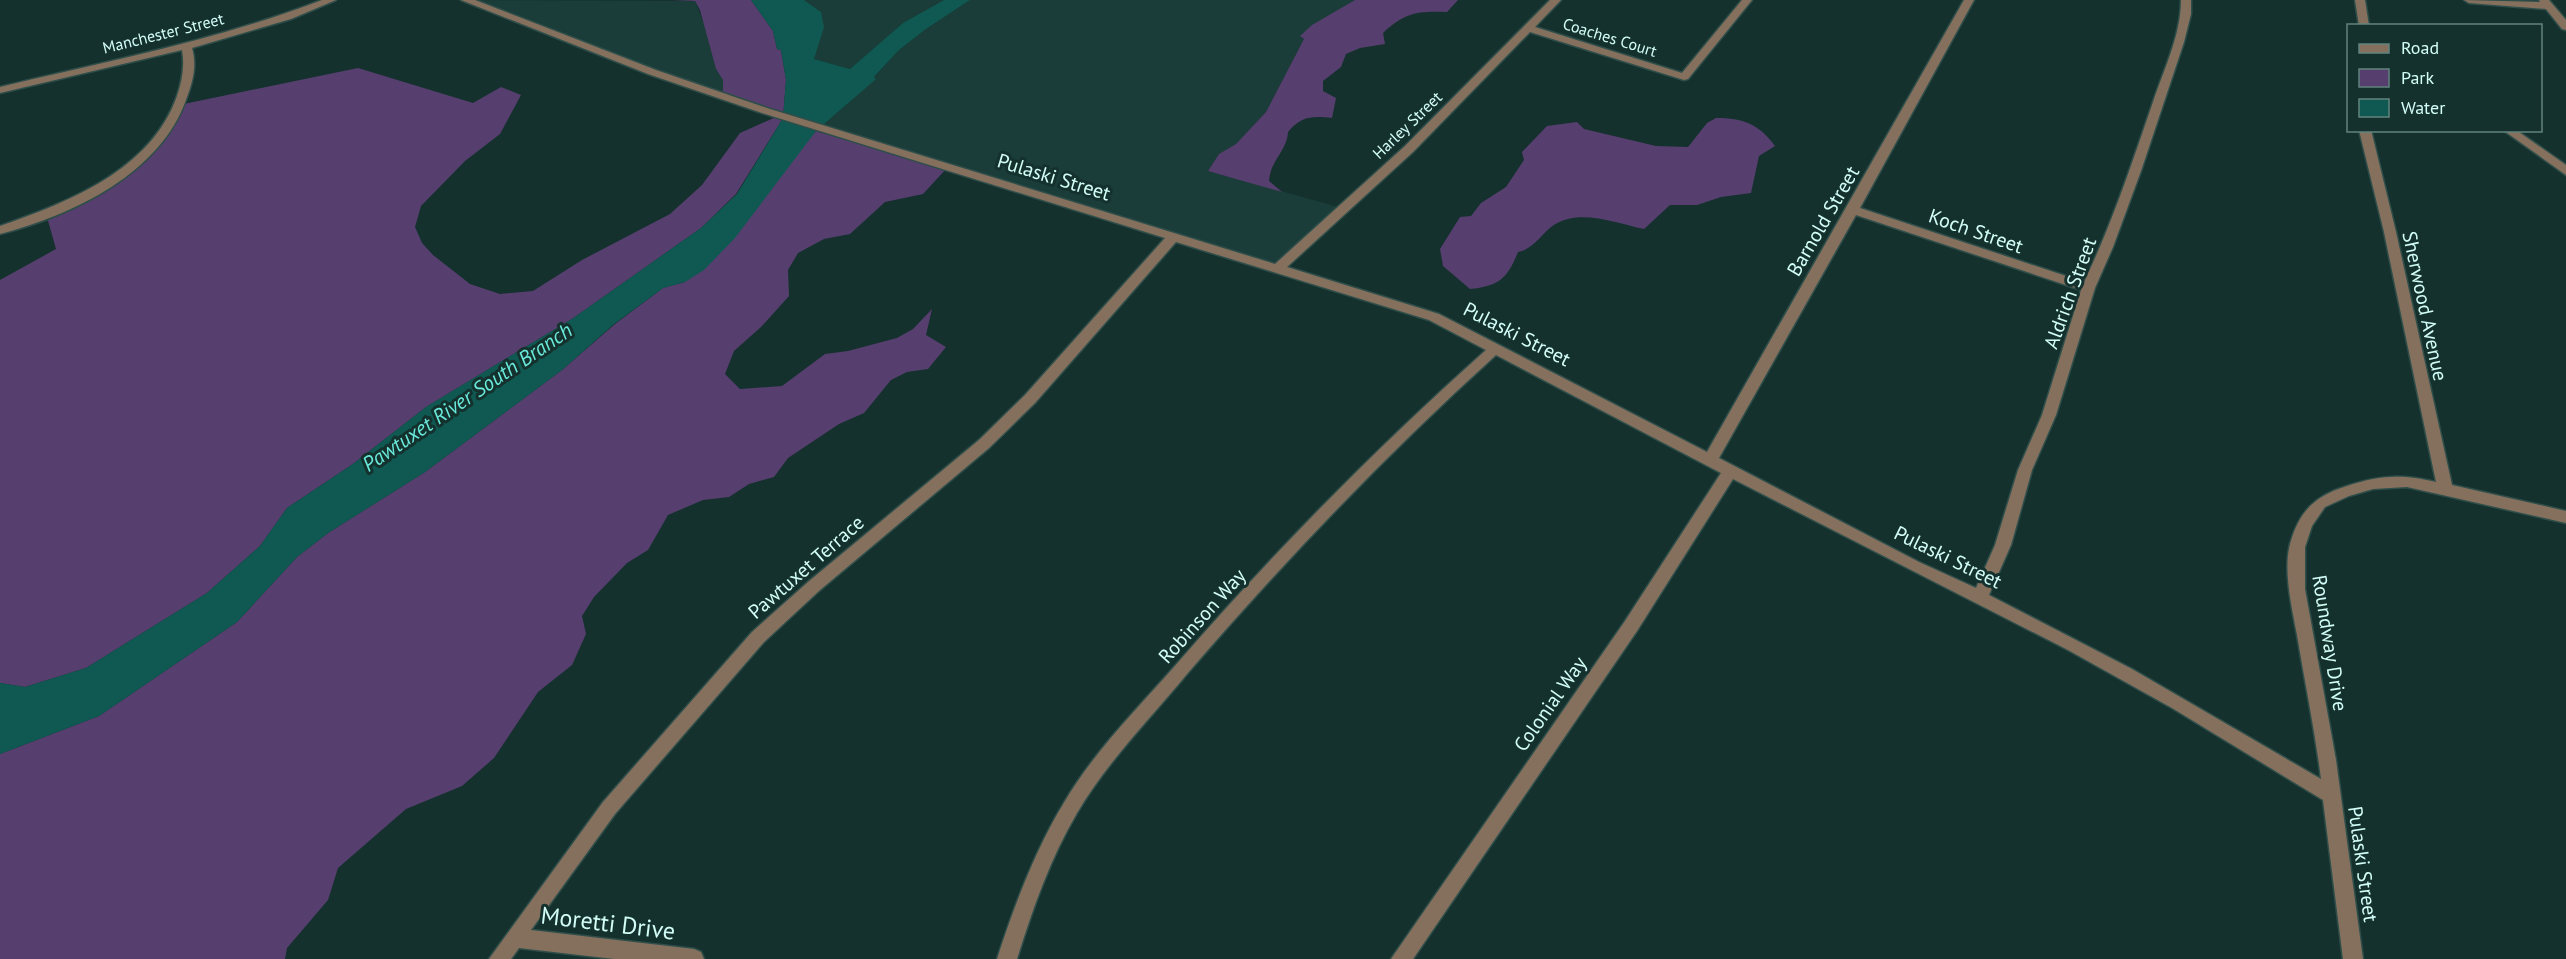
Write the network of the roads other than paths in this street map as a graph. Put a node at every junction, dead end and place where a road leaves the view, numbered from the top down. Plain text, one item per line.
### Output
1 (331, 0) edge
2 (466, 0) edge
3 (1556, 0) edge
4 (1747, 0) edge
5 (1969, 0) edge
6 (2186, 0) edge
7 (2360, 0) edge
8 (2469, 0) edge
9 (2546, 3) edge
10 (2364, 24) edge
11 (2566, 27) edge
12 (1527, 28) junction
13 (186, 46) junction
14 (0, 90) edge
15 (2365, 132) edge
16 (2511, 132) edge
17 (2566, 171) edge
18 (1853, 210) junction
19 (0, 230) edge
20 (1173, 237) junction
21 (1277, 269) junction
22 (2088, 288) junction
23 (1495, 349) junction
24 (1710, 460) junction
25 (1730, 471) junction
26 (2445, 489) junction
27 (2566, 517) edge
28 (1980, 597) junction
29 (2332, 796) junction
30 (516, 938) junction
31 (499, 959) edge
32 (694, 959) edge
33 (1007, 959) edge
34 (1401, 959) edge
35 (2353, 959) edge

1 - 13 street, Manchester Street
2 - 20 street, Pulaski Street
3 - 12 street, Harley Street
4 - 12 street, Coaches Court
5 - 18 street, Barnold Street
6 - 22 street, Aldrich Street
7 - 10 street
8 - 9 street
9 - 11 street
12 - 21 street, Harley Street
13 - 14 street, Manchester Street
13 - 19 street
15 - 26 street, Sherwood Avenue
16 - 17 street
18 - 22 street, Koch Street
18 - 24 street, Barnold Street
20 - 21 street, Pulaski Street
20 - 30 street, Pawtuxet Terrace
21 - 23 street, Pulaski Street
22 - 28 street, Aldrich Street
23 - 24 street, Pulaski Street
23 - 33 street, Robinson Way
24 - 25 street, Pulaski Street
25 - 28 street, Pulaski Street
25 - 34 street, Colonial Way
26 - 27 street, Roundway Drive
26 - 29 street, Roundway Drive
28 - 29 street, Pulaski Street
29 - 35 street, Pulaski Street
30 - 31 street, Pawtuxet Terrace
30 - 32 street, Moretti Drive

